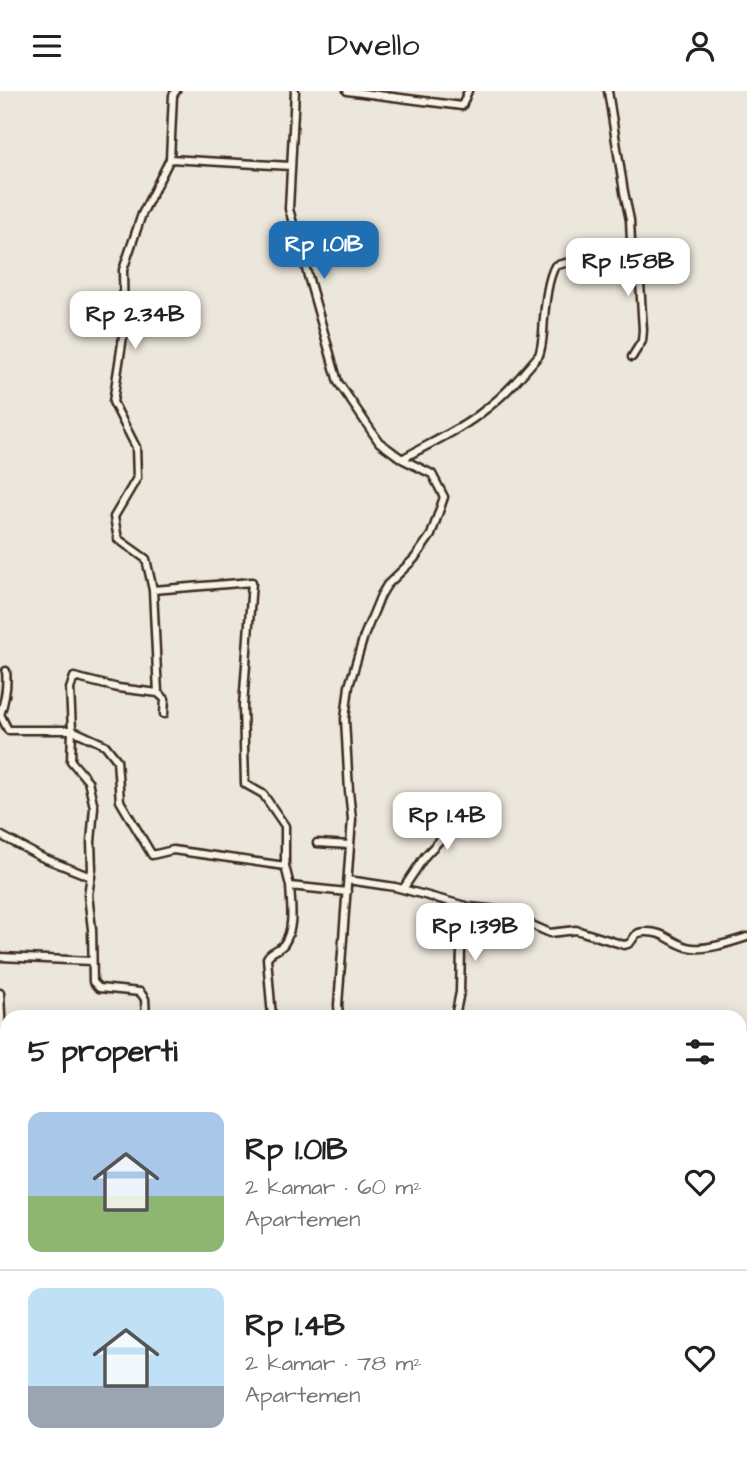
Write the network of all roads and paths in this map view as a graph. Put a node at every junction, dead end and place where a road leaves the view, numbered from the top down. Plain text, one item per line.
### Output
1 (176, 91) edge
2 (295, 91) edge
3 (347, 91) edge
4 (468, 91) edge
5 (608, 91) edge
6 (170, 159) junction
7 (291, 166) junction
8 (631, 241) junction
9 (632, 357) dead end
10 (402, 459) junction
11 (153, 590) junction
12 (6, 671) dead end
13 (158, 693) junction
14 (164, 714) dead end
15 (0, 715) edge
16 (72, 730) junction
17 (476, 802) dead end
18 (0, 835) edge
19 (317, 843) dead end
20 (350, 845) junction
21 (285, 866) junction
22 (91, 877) junction
23 (348, 880) junction
24 (290, 886) junction
25 (403, 889) junction
26 (347, 892) junction
27 (462, 906) junction
28 (747, 937) edge
29 (0, 957) edge
30 (92, 961) junction
31 (146, 1010) edge
32 (271, 1010) edge
33 (338, 1010) edge
34 (456, 1010) edge

1 - 6 street
2 - 7 street
3 - 4 street
5 - 8 street
6 - 7 street
6 - 11 street
7 - 10 street
8 - 9 street
8 - 10 street
10 - 20 street
11 - 13 street
11 - 21 street
12 - 15 street
13 - 14 street
13 - 16 street
15 - 16 street
16 - 21 street
16 - 22 street
17 - 25 street
18 - 22 street
19 - 20 street
20 - 23 street
21 - 24 street
22 - 30 street
23 - 25 street
23 - 26 street
24 - 26 street
24 - 32 street
25 - 27 street
26 - 33 street
27 - 28 street
27 - 34 street
29 - 30 street
30 - 31 street

